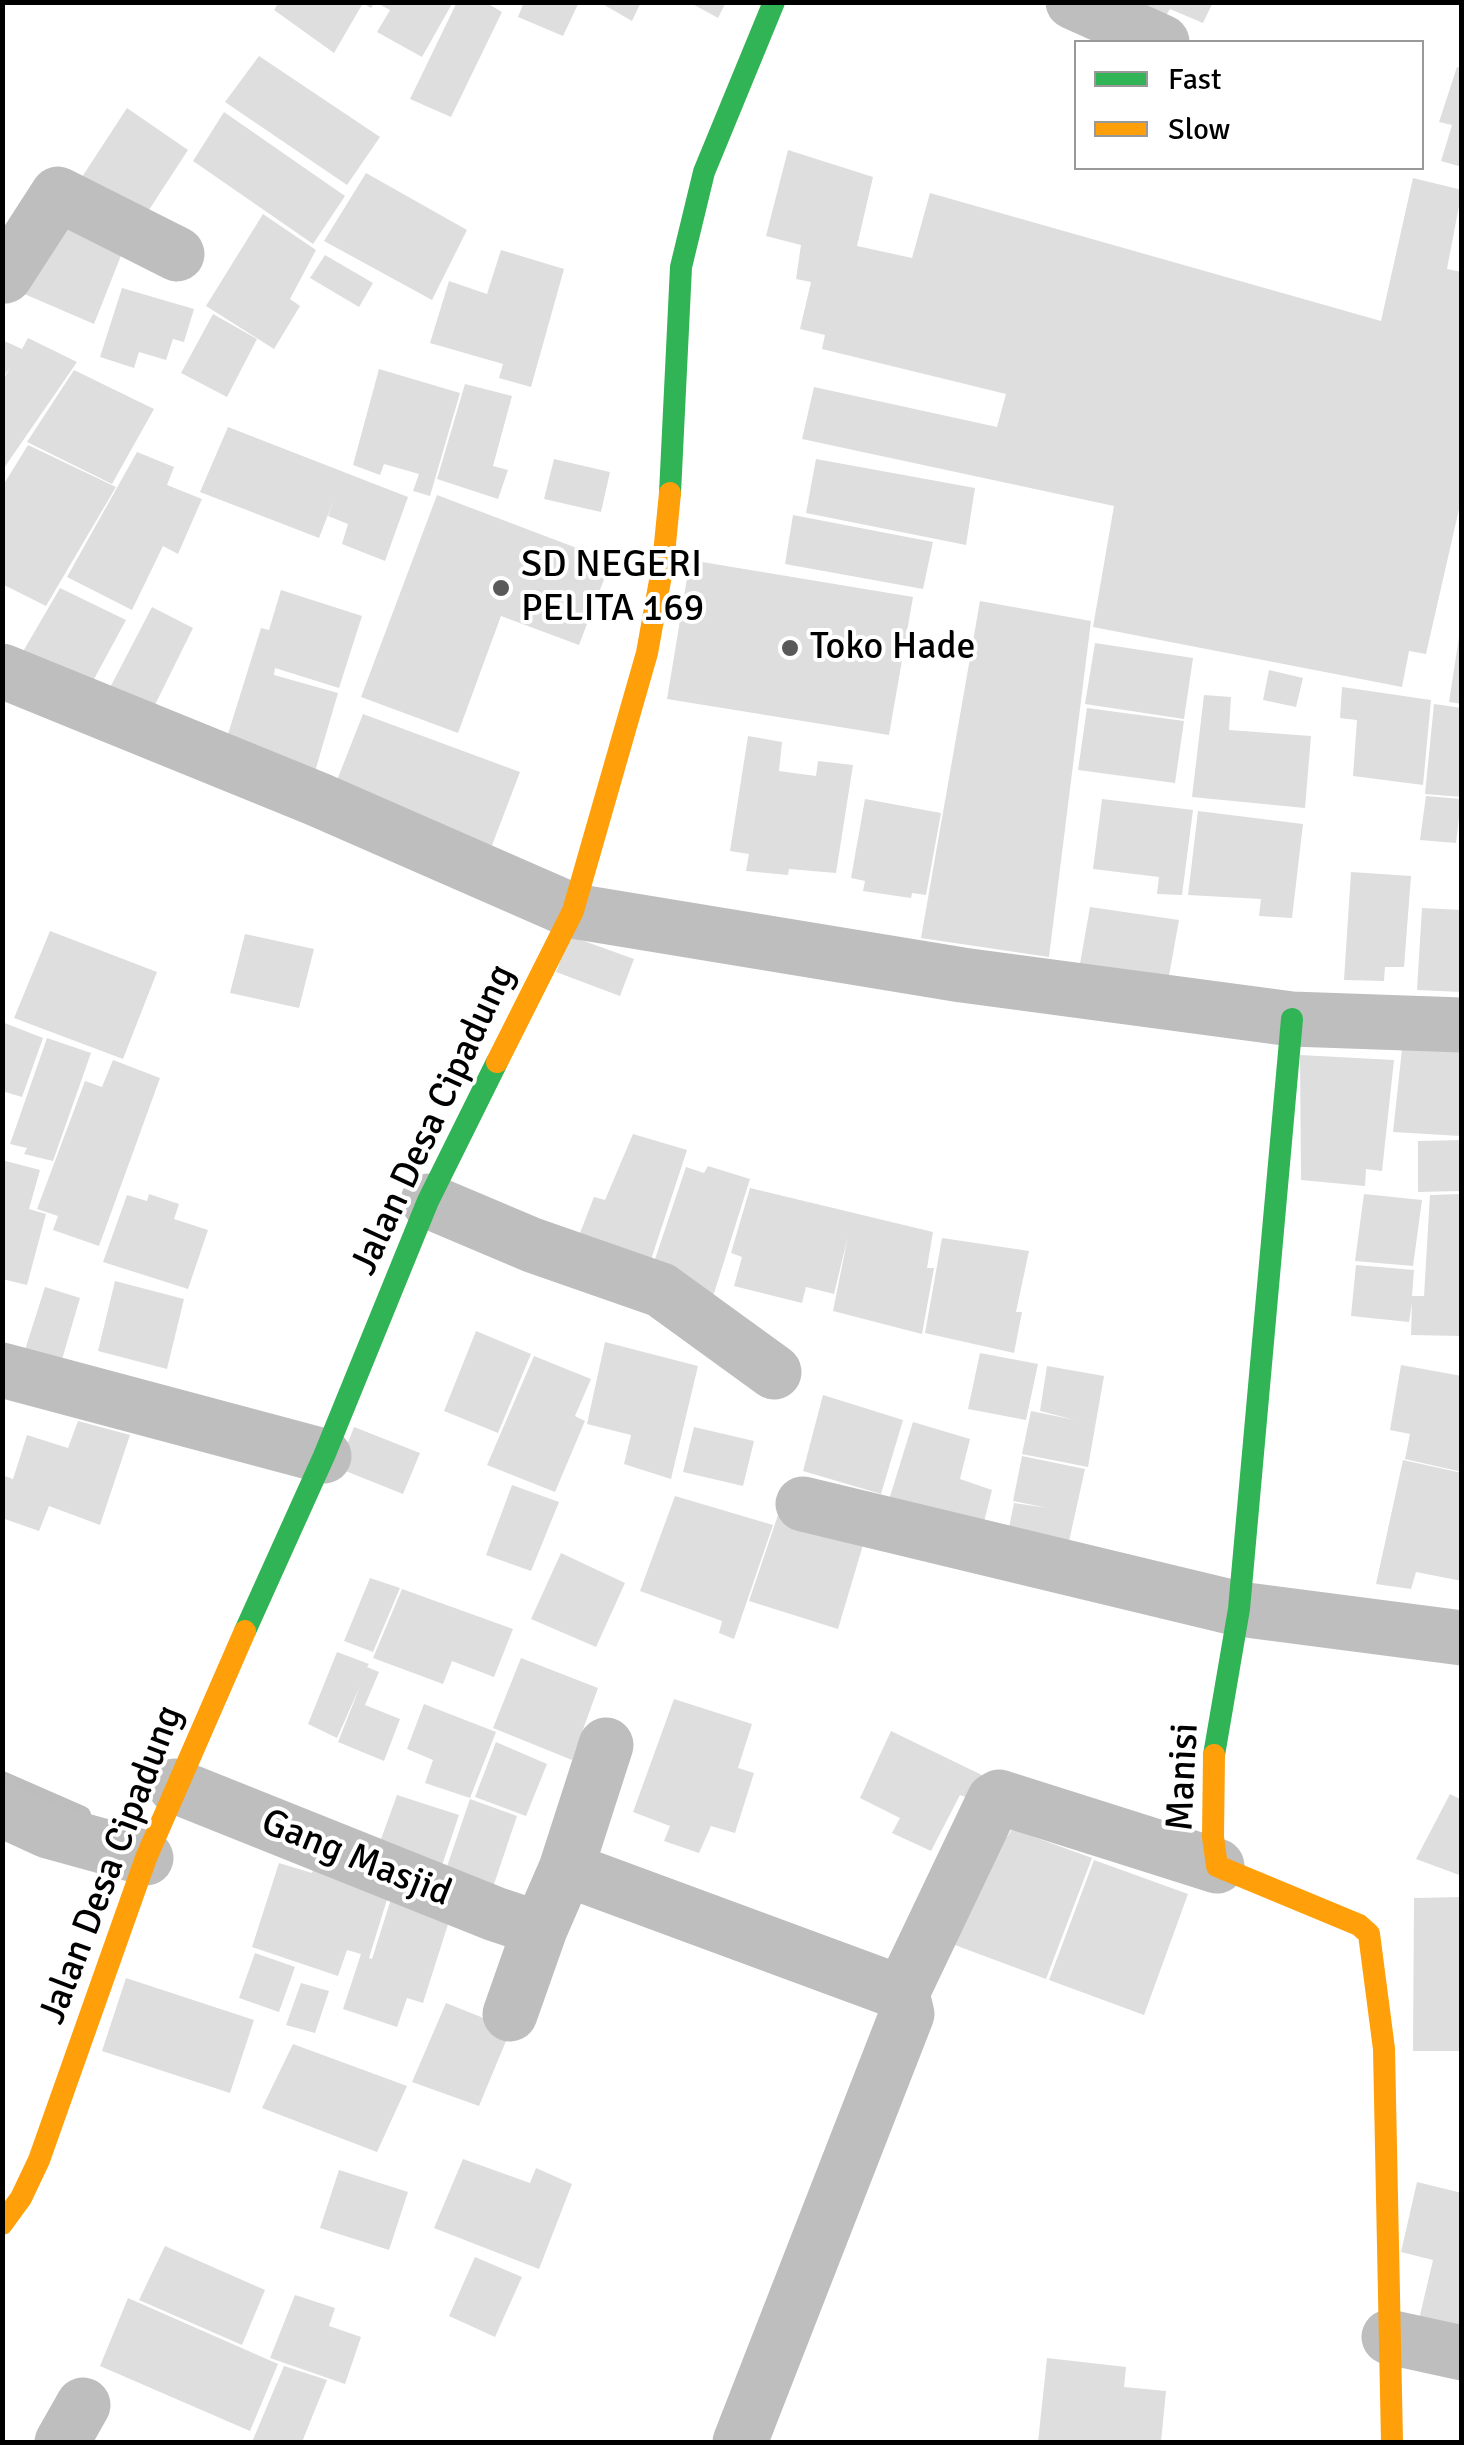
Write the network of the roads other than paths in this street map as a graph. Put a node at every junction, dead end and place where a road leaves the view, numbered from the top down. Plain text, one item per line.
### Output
1 (774, 2) edge
2 (1073, 2) edge
3 (1158, 40) edge
4 (176, 254) dead end
5 (2, 274) edge
6 (2, 671) edge
7 (572, 910) junction
8 (1292, 1019) junction
9 (1462, 1025) edge
10 (428, 1202) junction
11 (2, 1370) edge
12 (774, 1372) dead end
13 (324, 1456) junction
14 (803, 1504) dead end
15 (1239, 1609) junction
16 (1462, 1638) edge
17 (606, 1744) dead end
18 (174, 1786) junction
19 (2, 1810) edge
20 (146, 1858) junction
21 (1218, 1866) junction
22 (566, 1869) junction
23 (540, 1929) junction
24 (902, 1994) junction
25 (510, 2014) dead end
26 (2, 2224) edge
27 (1389, 2336) junction
28 (1462, 2354) edge
29 (740, 2442) edge
30 (1392, 2442) edge

1 - 7 street, Jalan Desa Cipadung
2 - 3 street
4 - 5 street
6 - 7 street
7 - 8 street
7 - 10 street, Jalan Desa Cipadung
8 - 9 street
8 - 15 street, Manisi
10 - 12 street
10 - 13 street, Jalan Desa Cipadung
11 - 13 street
13 - 18 street, Jalan Desa Cipadung
14 - 15 street
15 - 16 street
15 - 21 street, Manisi
17 - 22 street
18 - 20 street, Jalan Desa Cipadung
18 - 23 street, Gang Masjid
19 - 20 street
20 - 26 street, Jalan Desa Cipadung
21 - 24 street
21 - 27 street, Manisi
22 - 23 street
22 - 24 street
23 - 25 street
24 - 29 street
27 - 28 street
27 - 30 street, Manisi

